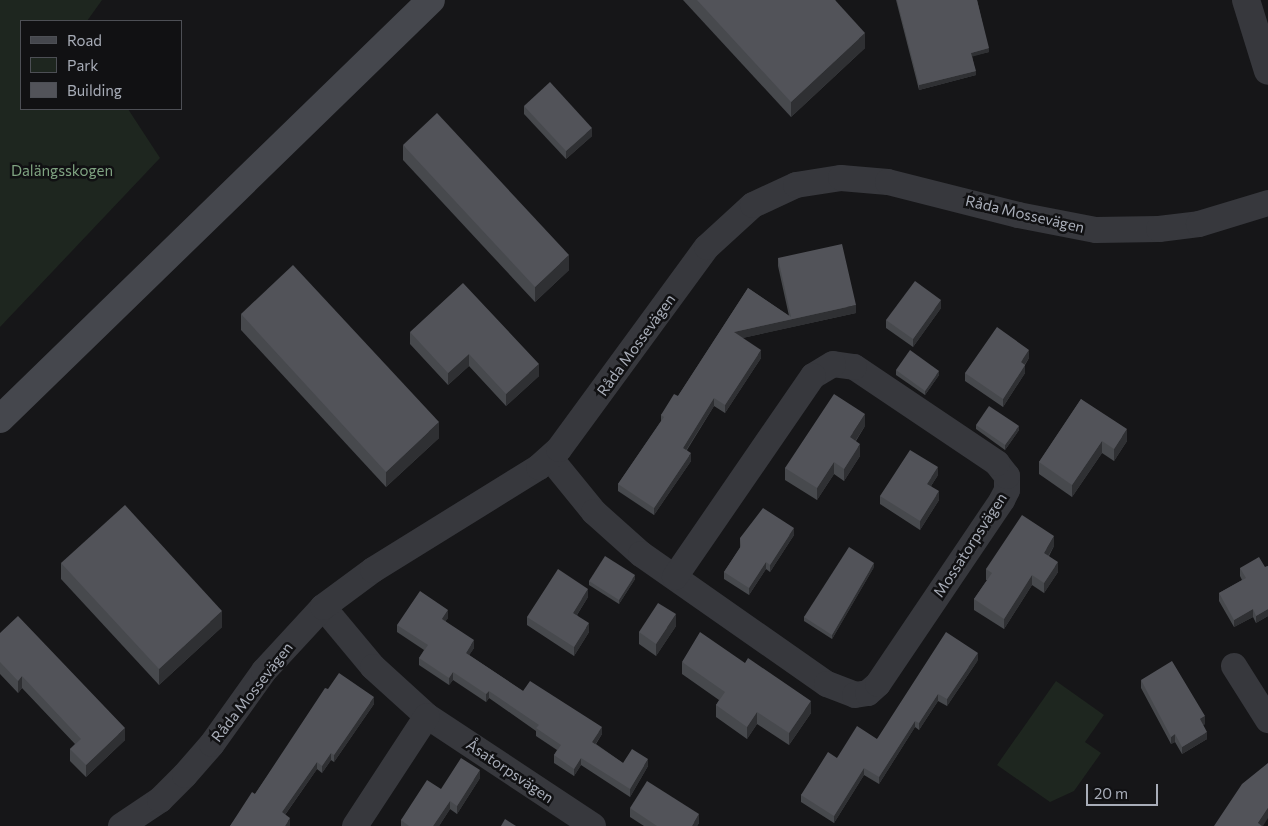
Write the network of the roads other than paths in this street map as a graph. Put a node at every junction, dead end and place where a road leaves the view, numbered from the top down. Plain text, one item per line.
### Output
1 (431, 0) edge
2 (1256, 13) edge
3 (1268, 71) edge
4 (1268, 203) edge
5 (0, 418) edge
6 (550, 458) junction
7 (675, 578) junction
8 (323, 607) junction
9 (1234, 666) dead end
10 (427, 716) junction
11 (1268, 720) edge
12 (121, 826) edge
13 (355, 826) edge
14 (593, 826) edge

1 - 5 main road
2 - 3 street
4 - 6 street, Råda Mossevägen
6 - 7 street, Mossatorpsvägen
6 - 8 street, Råda Mossevägen
7 - 7 street, Mossatorpsvägen
8 - 10 street, Åsatorpsvägen
8 - 12 street, Råda Mossevägen
9 - 11 street
10 - 13 street
10 - 14 street, Åsatorpsvägen

